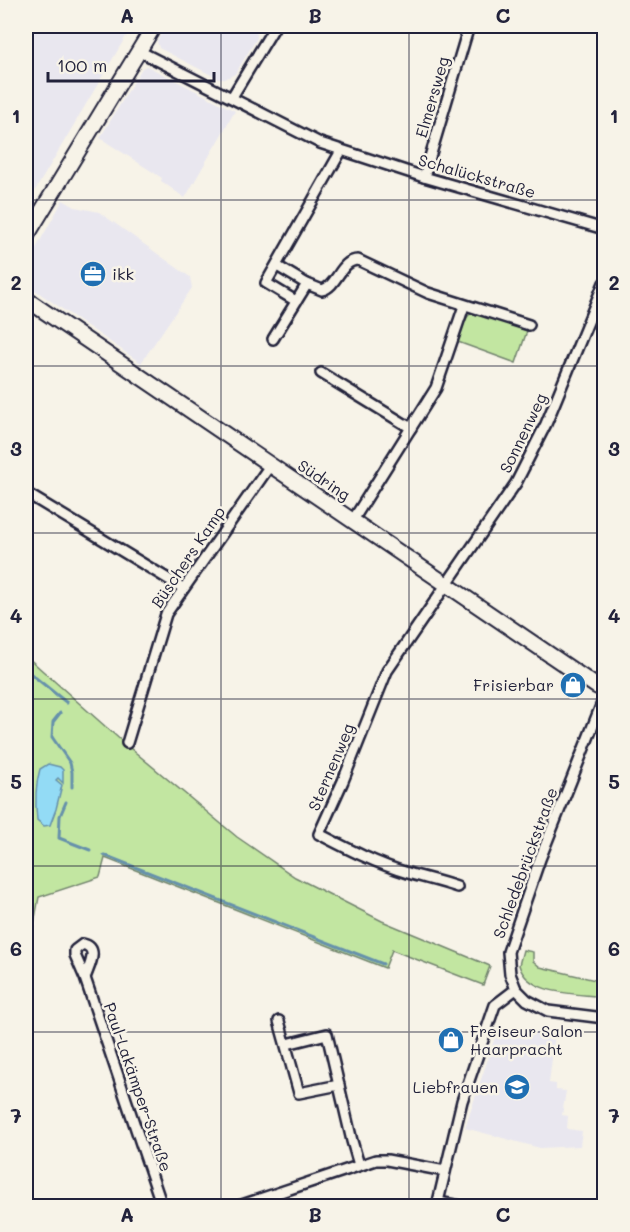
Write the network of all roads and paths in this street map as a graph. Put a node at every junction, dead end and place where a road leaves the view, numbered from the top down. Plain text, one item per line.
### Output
1 (154, 26) edge
2 (275, 26) edge
3 (469, 26) edge
4 (139, 51) junction
5 (232, 97) junction
6 (341, 151) junction
7 (424, 177) junction
8 (604, 230) edge
9 (26, 237) edge
10 (277, 266) junction
11 (604, 283) edge
12 (307, 284) junction
13 (26, 298) edge
14 (296, 302) junction
15 (464, 306) junction
16 (529, 325) dead end
17 (273, 339) dead end
18 (321, 373) dead end
19 (411, 428) junction
20 (271, 464) junction
21 (26, 493) edge
22 (353, 520) junction
23 (447, 584) junction
24 (183, 588) junction
25 (604, 690) edge
26 (604, 698) edge
27 (127, 743) dead end
28 (457, 887) dead end
29 (85, 978) dead end
30 (516, 989) junction
31 (604, 1018) edge
32 (279, 1021) dead end
33 (287, 1044) junction
34 (339, 1085) junction
35 (360, 1165) junction
36 (446, 1171) junction
37 (438, 1204) edge
38 (162, 1206) edge
39 (239, 1206) edge
40 (460, 1206) edge

1 - 4 street
2 - 5 street
3 - 7 street, Elmersweg
4 - 5 street, Schalückstraße
4 - 9 street
5 - 6 street, Schalückstraße
6 - 7 street, Schalückstraße
6 - 10 street
7 - 8 street, Schalückstraße
10 - 12 street
10 - 14 street
11 - 23 street, Sonnenweg
12 - 14 street
12 - 15 street
13 - 20 street, Südring
14 - 17 street
15 - 16 street
15 - 19 street
18 - 19 street
19 - 22 street
20 - 22 street, Südring
20 - 24 street, Büschers Kamp
21 - 24 street
22 - 23 street, Südring
23 - 25 street, Südring
23 - 28 street, Sternenweg
24 - 27 street, Büschers Kamp
26 - 30 street, Schledebrückstraße
29 - 38 street, Paul-Lakämper-Straße
30 - 31 street
30 - 36 street
32 - 33 street
33 - 34 street
33 - 34 street
34 - 35 street
35 - 36 street
35 - 39 street
36 - 37 street
37 - 40 street

